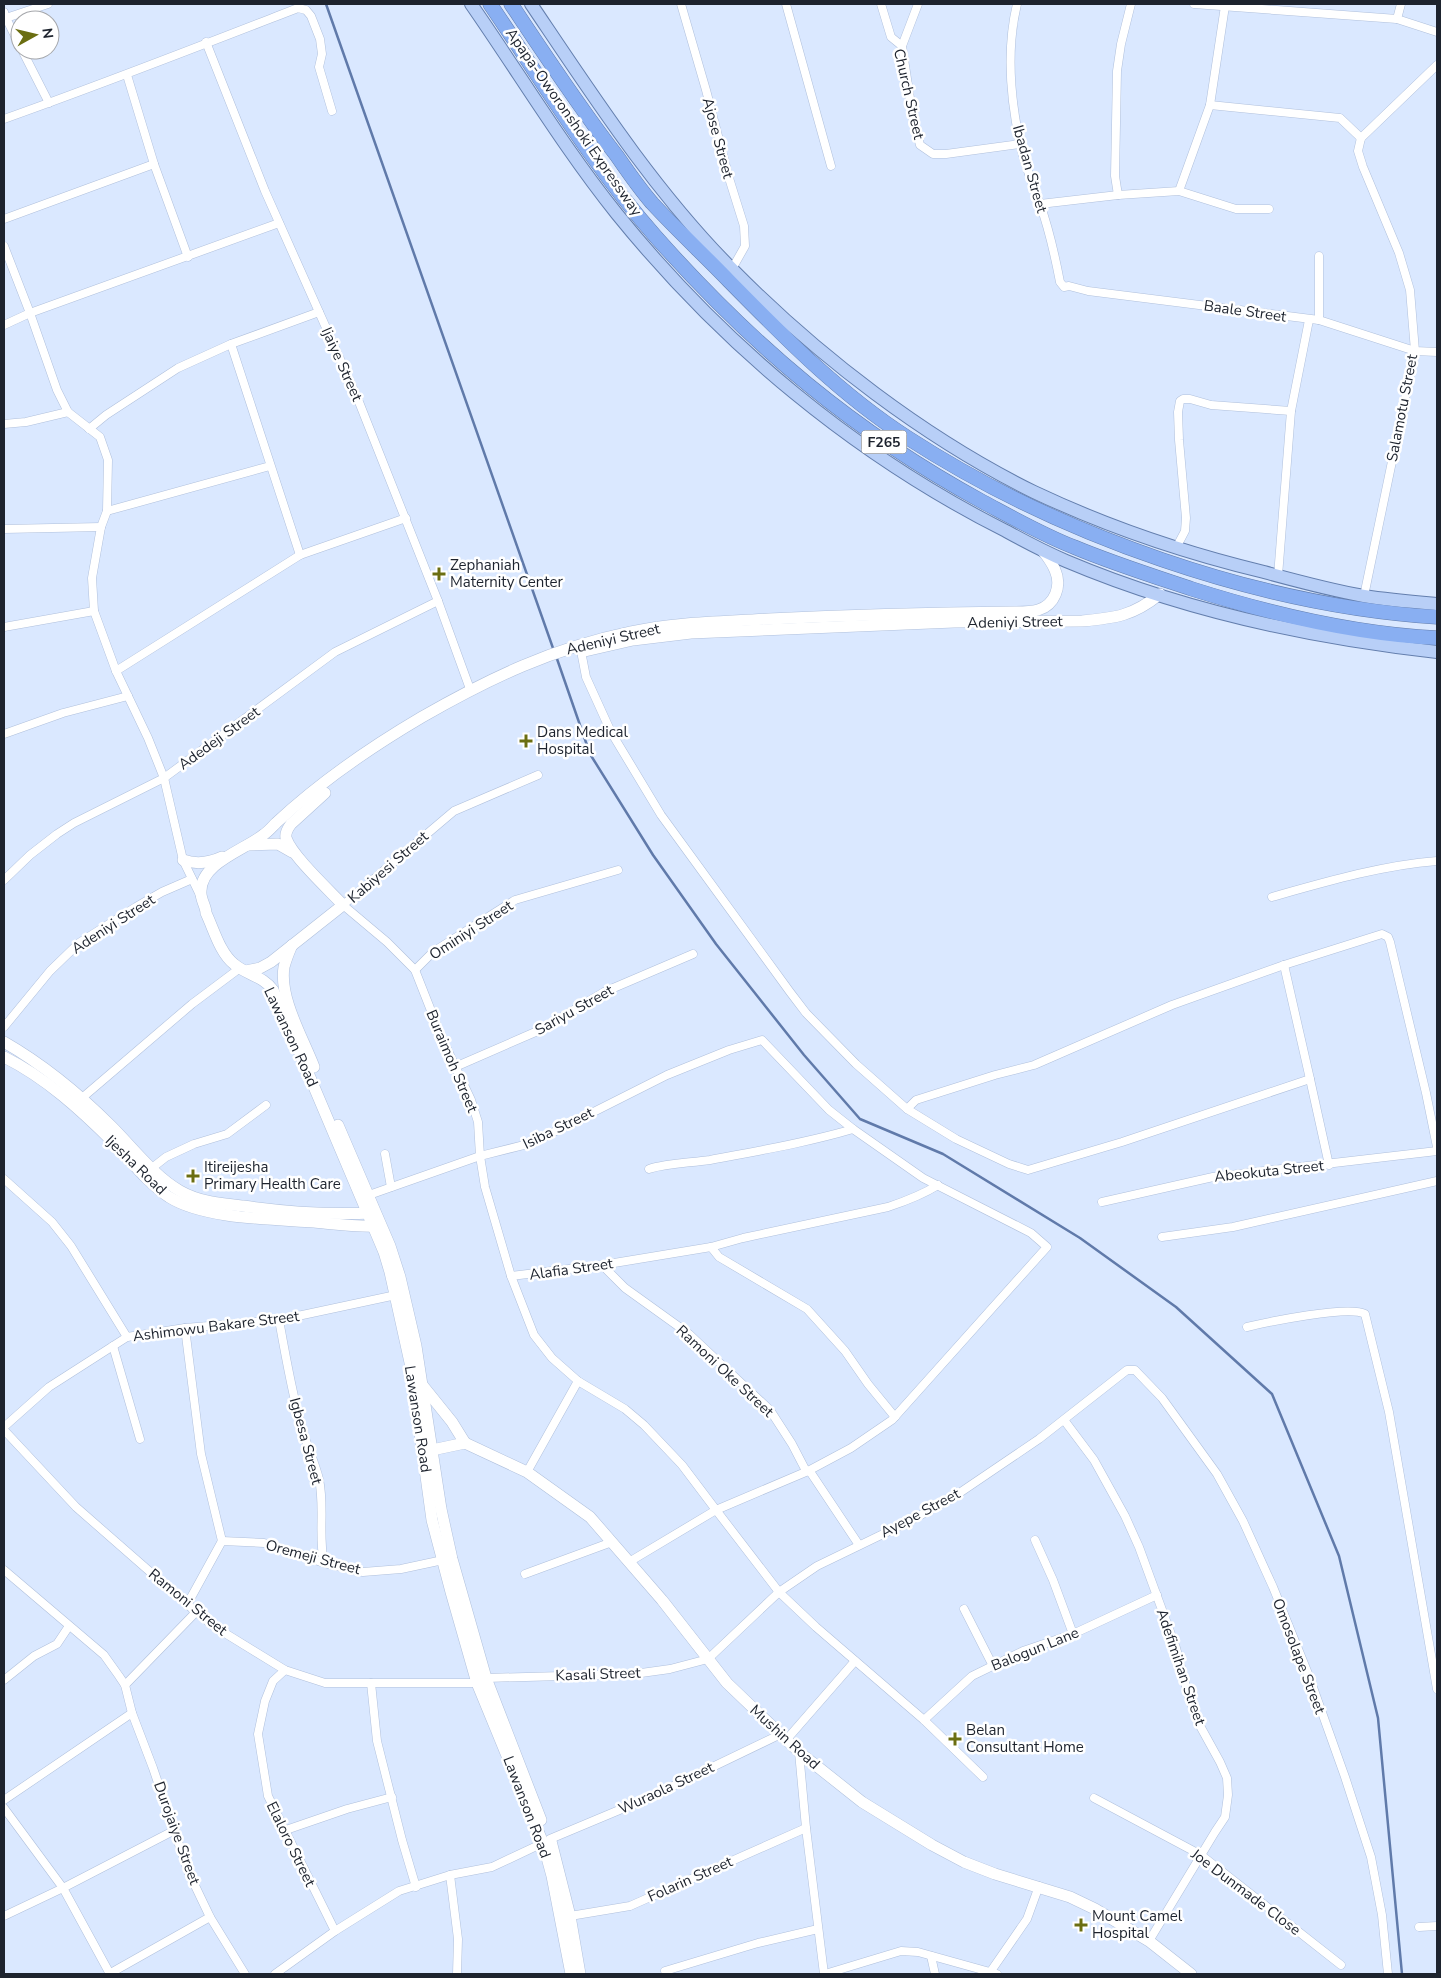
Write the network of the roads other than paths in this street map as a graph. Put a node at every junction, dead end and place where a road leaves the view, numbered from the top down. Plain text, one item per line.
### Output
1 (48, 4) edge
2 (471, 4) edge
3 (490, 4) edge
4 (510, 4) edge
5 (531, 4) edge
6 (681, 4) edge
7 (786, 4) edge
8 (881, 4) edge
9 (918, 4) edge
10 (1017, 4) edge
11 (1131, 4) edge
12 (1194, 4) edge
13 (1401, 4) edge
14 (1225, 6) junction
15 (5, 15) edge
16 (1397, 19) junction
17 (1437, 32) edge
18 (206, 42) junction
19 (902, 46) junction
20 (27, 60) edge
21 (1437, 65) edge
22 (127, 74) junction
23 (49, 103) junction
24 (1210, 105) junction
25 (332, 111) dead end
26 (4, 119) edge
27 (1361, 138) junction
28 (1020, 144) junction
29 (154, 164) junction
30 (831, 166) dead end
31 (1179, 191) junction
32 (1118, 195) junction
33 (1040, 204) junction
34 (1269, 209) dead end
35 (4, 219) edge
36 (279, 224) junction
37 (4, 246) edge
38 (1319, 256) dead end
39 (188, 257) junction
40 (732, 269) junction
41 (1058, 273) joint
42 (319, 312) junction
43 (30, 313) junction
44 (1309, 320) junction
45 (1319, 320) junction
46 (4, 325) edge
47 (231, 344) junction
48 (1415, 351) junction
49 (1437, 352) edge
50 (1292, 411) junction
51 (68, 412) junction
52 (4, 424) edge
53 (89, 430) junction
54 (270, 466) junction
55 (107, 511) junction
56 (406, 518) junction
57 (102, 528) junction
58 (4, 529) edge
59 (1176, 548) junction
60 (1042, 550) junction
61 (300, 555) junction
62 (1278, 576) junction
63 (1160, 594) junction
64 (1364, 596) junction
65 (438, 601) junction
66 (1437, 604) edge
67 (94, 612) junction
68 (1437, 617) edge
69 (4, 627) edge
70 (1437, 638) edge
71 (578, 650) junction
72 (1437, 652) edge
73 (522, 669) junction
74 (116, 671) junction
75 (470, 689) junction
76 (128, 696) junction
77 (4, 734) edge
78 (538, 775) dead end
79 (164, 778) junction
80 (247, 845) junction
81 (232, 853) junction
82 (296, 854) junction
83 (184, 860) junction
84 (1437, 861) edge
85 (618, 870) dead end
86 (192, 879) junction
87 (4, 880) edge
88 (201, 897) junction
89 (1272, 897) dead end
90 (343, 905) junction
91 (293, 943) junction
92 (693, 954) dead end
93 (1284, 965) junction
94 (243, 970) junction
95 (415, 970) junction
96 (4, 1027) edge
97 (4, 1042) edge
98 (4, 1057) edge
99 (455, 1067) junction
100 (1310, 1079) junction
101 (82, 1098) junction
102 (266, 1105) dead end
103 (907, 1109) junction
104 (853, 1129) junction
105 (1437, 1147) edge
106 (1437, 1151) edge
107 (385, 1154) dead end
108 (480, 1156) junction
109 (1329, 1164) junction
110 (152, 1168) junction
111 (649, 1169) dead end
112 (4, 1179) edge
113 (1437, 1181) edge
114 (938, 1185) junction
115 (391, 1186) junction
116 (369, 1195) junction
117 (1102, 1202) dead end
118 (255, 1213) junction
119 (371, 1213) junction
120 (377, 1226) junction
121 (1162, 1237) dead end
122 (711, 1246) junction
123 (602, 1265) junction
124 (511, 1276) junction
125 (396, 1295) junction
126 (279, 1320) junction
127 (1247, 1327) dead end
128 (185, 1328) junction
129 (127, 1337) junction
130 (114, 1346) junction
131 (1135, 1370) joint
132 (578, 1381) junction
133 (422, 1385) junction
134 (895, 1417) junction
135 (1064, 1420) junction
136 (4, 1429) edge
137 (140, 1439) dead end
138 (465, 1443) junction
139 (432, 1450) junction
140 (808, 1471) junction
141 (527, 1472) junction
142 (716, 1510) junction
143 (1035, 1540) dead end
144 (222, 1541) junction
145 (612, 1542) junction
146 (859, 1545) junction
147 (443, 1560) junction
148 (629, 1562) junction
149 (324, 1563) junction
150 (4, 1570) edge
151 (525, 1574) dead end
152 (779, 1592) junction
153 (1157, 1595) junction
154 (188, 1603) junction
155 (964, 1609) dead end
156 (196, 1612) junction
157 (69, 1626) junction
158 (1073, 1634) junction
159 (708, 1659) junction
160 (855, 1661) junction
161 (993, 1666) junction
162 (285, 1670) junction
163 (4, 1680) edge
164 (482, 1680) junction
165 (371, 1683) junction
166 (125, 1685) junction
167 (1437, 1689) edge
168 (132, 1713) junction
169 (924, 1720) junction
170 (784, 1736) junction
171 (799, 1752) junction
172 (983, 1777) dead end
173 (392, 1797) junction
174 (1094, 1798) dead end
175 (4, 1800) edge
176 (4, 1808) edge
177 (806, 1828) junction
178 (175, 1830) junction
179 (283, 1831) junction
180 (547, 1841) junction
181 (1201, 1855) junction
182 (450, 1875) junction
183 (1039, 1886) junction
184 (416, 1887) junction
185 (63, 1888) junction
186 (4, 1916) edge
187 (570, 1916) junction
188 (210, 1917) junction
189 (1437, 1926) edge
190 (1419, 1927) dead end
191 (818, 1929) junction
192 (335, 1931) junction
193 (1149, 1941) junction
194 (931, 1956) junction
195 (1341, 1965) dead end
196 (665, 1971) dead end
197 (994, 1973) edge
198 (110, 1974) edge
199 (245, 1974) edge
200 (274, 1974) edge
201 (458, 1974) edge
202 (572, 1974) edge
203 (580, 1974) edge
204 (824, 1974) edge
205 (935, 1974) edge
206 (1191, 1974) edge
207 (1388, 1974) edge

1 - 15 street
2 - 60 main road, Apapa-Oworonshoki Expressway
3 - 70 highway, Apapa-Oworonshoki Expressway / F265
4 - 68 highway, Apapa-Oworonshoki Expressway / F265
5 - 40 main road, Apapa-Oworonshoki Expressway
6 - 40 street, Ajose Street
7 - 30 street
8 - 19 street, Church Street
9 - 19 street
10 - 28 street, Ibadan Street
11 - 32 street
12 - 14 street
13 - 16 street
14 - 16 street
14 - 24 street
16 - 17 street
18 - 22 street
18 - 25 street
18 - 36 street, Ijaiye Street
19 - 28 street, Church Street
20 - 23 street
21 - 27 street
22 - 23 street
22 - 29 street
23 - 26 street
24 - 27 street
24 - 31 street
27 - 48 street, Salamotu Street
28 - 33 street, Ibadan Street
29 - 35 street
29 - 39 street
31 - 32 street
31 - 34 street
32 - 33 street
33 - 41 street, Ibadan Street
36 - 39 street
36 - 42 street, Ijaiye Street
37 - 43 street
38 - 45 street
39 - 43 street
40 - 59 main road, Apapa-Oworonshoki Expressway
41 - 44 street, Baale Street
42 - 47 street
42 - 56 street, Ijaiye Street
43 - 46 street
43 - 51 street
44 - 45 street, Baale Street
44 - 50 street
45 - 48 street, Baale Street
47 - 53 street
47 - 54 street
48 - 49 street, Baale Street
48 - 64 street, Salamotu Street
50 - 59 street
50 - 62 street
51 - 52 street
51 - 53 street
53 - 55 street
54 - 55 street
54 - 61 street
55 - 57 street
56 - 61 street
56 - 65 street, Ijaiye Street
57 - 58 street
57 - 67 street
59 - 62 main road, Apapa-Oworonshoki Expressway
60 - 63 main road, Apapa-Oworonshoki Expressway
60 - 71 main road, Adeniyi Street
61 - 74 street
62 - 64 main road, Apapa-Oworonshoki Expressway
63 - 71 main road, Adeniyi Street
63 - 72 main road, Apapa-Oworonshoki Expressway
64 - 66 main road, Apapa-Oworonshoki Expressway
65 - 75 street, Ijaiye Street
65 - 79 street, Adedeji Street
67 - 69 street
67 - 74 street
71 - 73 main road, Adeniyi Street
71 - 103 street
73 - 75 main road, Adeniyi Street
73 - 82 main road, Adeniyi Street
74 - 76 street
75 - 80 main road, Adeniyi Street
76 - 77 street
76 - 79 street
78 - 90 street, Kabiyesi Street
79 - 83 street
79 - 87 street, Adedeji Street
80 - 81 main road, Adeniyi Street
80 - 82 main road
81 - 83 main road
81 - 88 main road, Adeniyi Street
82 - 90 main road
83 - 86 street
84 - 89 street
85 - 95 street, Ominiyi Street
86 - 88 street
86 - 96 street, Adeniyi Street
88 - 94 main road, Lawanson Road
90 - 91 main road, Kabiyesi Street
90 - 95 street, Buraimoh Street
91 - 94 main road, Kabiyesi Street
91 - 116 main road
92 - 99 street, Sariyu Street
93 - 100 street
93 - 103 street
93 - 105 street
94 - 101 street
94 - 119 main road, Lawanson Road
95 - 99 street, Buraimoh Street
97 - 101 main road, Ijesha Road
98 - 118 main road, Ijesha Road
99 - 108 street, Buraimoh Street
100 - 103 street
100 - 109 street
101 - 110 main road, Ijesha Road
102 - 110 street
104 - 108 street, Isiba Street
104 - 111 street
104 - 114 street
106 - 109 street, Abeokuta Street
107 - 115 street
108 - 115 street, Isiba Street
108 - 124 street, Buraimoh Street
109 - 117 street, Abeokuta Street
110 - 118 main road, Ijesha Road
112 - 129 street
113 - 121 street
114 - 122 street, Alafia Street
114 - 134 street
115 - 116 street, Isiba Street
116 - 119 main road
118 - 119 main road, Ijesha Road
118 - 120 main road, Ijesha Road
119 - 120 main road, Lawanson Road
120 - 125 main road, Lawanson Road
120 - 133 main road, Lawanson Road
122 - 123 street, Alafia Street
122 - 134 street
123 - 124 street, Alafia Street
123 - 140 street, Ramoni Oke Street
124 - 132 street, Alafia Street
125 - 126 street, Ashimowu Bakare Street
125 - 147 main road, Lawanson Road
126 - 128 street, Ashimowu Bakare Street
126 - 149 street, Igbesa Street
127 - 167 street
128 - 129 street, Ashimowu Bakare Street
128 - 144 street
129 - 130 street, Ashimowu Bakare Street
130 - 136 street, Ashimowu Bakare Street
130 - 137 street
131 - 135 street, Ayepe Street
131 - 207 street, Omosolape Street
132 - 141 street
132 - 142 street, Alafia Street
133 - 138 main road
133 - 139 main road, Lawanson Road
134 - 140 street
135 - 146 street, Ayepe Street
135 - 153 street, Adefimihan Street
136 - 154 street, Ramoni Street
138 - 139 main road
138 - 141 main road, Mushin Road
139 - 164 main road, Lawanson Road
140 - 142 street
140 - 146 street, Ramoni Oke Street
141 - 145 main road, Mushin Road
142 - 148 street
142 - 152 street, Alafia Street
143 - 158 street
144 - 149 street, Oremeji Street
144 - 154 street
145 - 148 main road, Mushin Road
145 - 151 street
146 - 152 street, Ayepe Street
147 - 149 street, Oremeji Street
147 - 164 main road, Lawanson Road
148 - 159 main road, Mushin Road
150 - 157 street
152 - 159 street, Ayepe Street
152 - 160 street, Alafia Street
153 - 158 street, Balogun Lane
153 - 181 street, Adefimihan Street
154 - 156 street, Ramoni Street
155 - 161 street
156 - 162 street, Ramoni Street
156 - 166 street
157 - 163 street
157 - 166 street
158 - 161 street, Balogun Lane
159 - 164 street, Kasali Street
159 - 170 main road, Mushin Road
160 - 169 street, Alafia Street
160 - 170 street
161 - 169 street, Balogun Lane
162 - 165 street, Ramoni Street
162 - 179 street, Elaloro Street
164 - 165 street, Ramoni Street
164 - 180 main road, Lawanson Road
165 - 173 street
166 - 168 street, Durojaiye Street
168 - 175 street
168 - 178 street, Durojaiye Street
169 - 172 street, Alafia Street
170 - 171 main road, Mushin Road
170 - 180 street, Wuraola Street
171 - 177 street
171 - 183 main road, Mushin Road
173 - 179 street
173 - 184 street
174 - 181 street, Joe Dunmade Close
176 - 185 street
177 - 187 street, Folarin Street
177 - 191 street
178 - 185 street
178 - 188 street, Durojaiye Street
179 - 192 street, Elaloro Street
180 - 182 street, Wuraola Street
180 - 187 main road, Lawanson Road
180 - 202 main road, Lawanson Road
181 - 193 street, Adefimihan Street
181 - 195 street, Joe Dunmade Close
182 - 184 street, Wuraola Street
182 - 201 street
183 - 193 main road, Mushin Road
183 - 197 street
184 - 192 street, Wuraola Street
185 - 186 street
185 - 198 street
187 - 203 main road, Lawanson Road
188 - 198 street
188 - 199 street, Durojaiye Street
189 - 190 street
191 - 196 street
191 - 204 street
192 - 200 street, Wuraola Street
193 - 206 main road, Mushin Road
194 - 197 street
194 - 204 street
194 - 205 street

